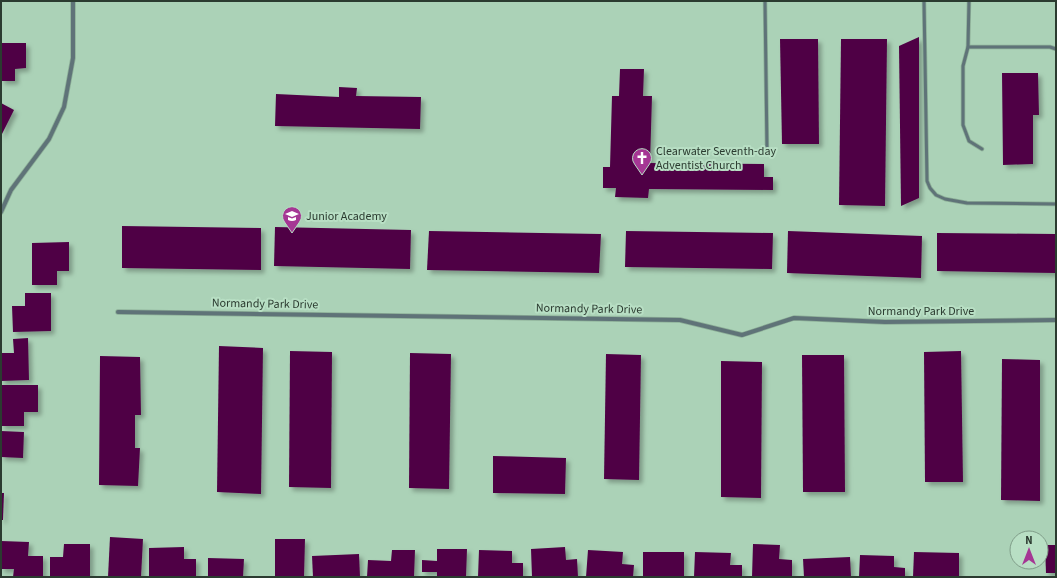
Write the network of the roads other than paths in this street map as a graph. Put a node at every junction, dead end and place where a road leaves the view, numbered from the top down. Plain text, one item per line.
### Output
1 (73, 1) edge
2 (765, 1) edge
3 (924, 1) edge
4 (969, 1) edge
5 (968, 47) junction
6 (1056, 50) edge
7 (982, 149) dead end
8 (767, 150) dead end
9 (1056, 204) edge
10 (1, 212) edge
11 (118, 312) dead end
12 (1056, 320) edge

1 - 10 street
2 - 8 lane
3 - 9 lane
4 - 5 lane
5 - 6 lane
5 - 7 lane
11 - 12 street, Normandy Park Drive

